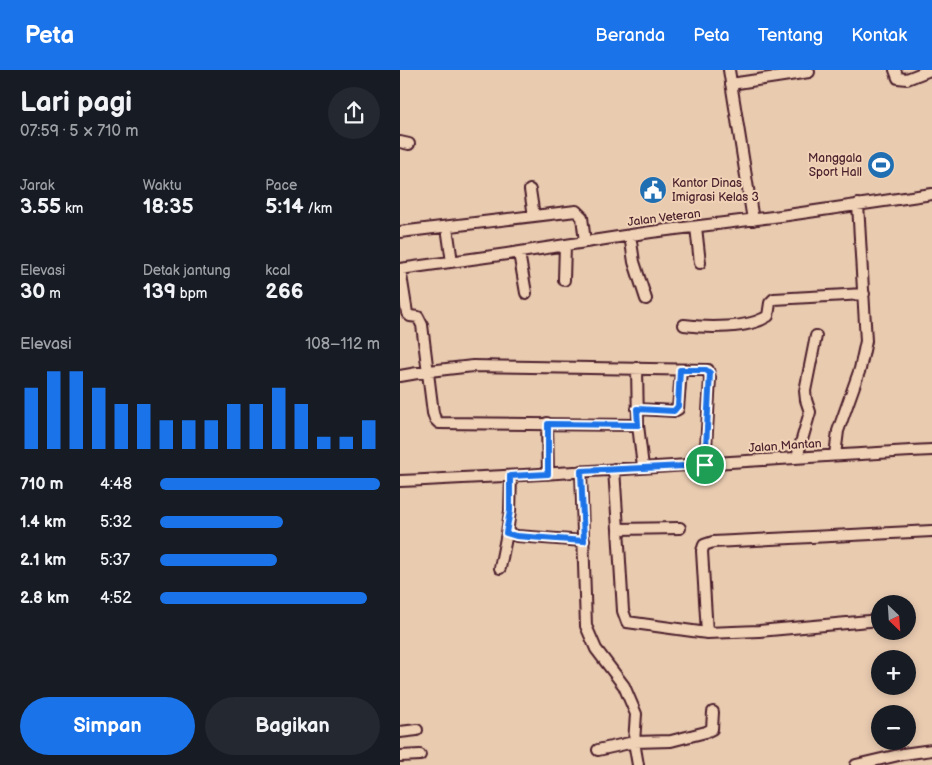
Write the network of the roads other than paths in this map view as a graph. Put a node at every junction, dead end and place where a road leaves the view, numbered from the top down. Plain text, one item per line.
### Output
1 (728, 70) edge
2 (895, 70) edge
3 (930, 70) edge
4 (809, 72) dead end
5 (731, 84) junction
6 (530, 190) dead end
7 (932, 194) edge
8 (858, 204) junction
9 (534, 216) junction
10 (753, 220) junction
11 (447, 227) junction
12 (696, 227) junction
13 (400, 232) edge
14 (630, 235) junction
15 (585, 242) junction
16 (565, 245) junction
17 (519, 252) junction
18 (452, 262) junction
19 (700, 264) dead end
20 (400, 269) edge
21 (564, 280) dead end
22 (526, 294) dead end
23 (864, 294) junction
24 (646, 299) dead end
25 (684, 325) dead end
26 (816, 336) dead end
27 (637, 368) junction
28 (680, 370) junction
29 (429, 371) junction
30 (400, 376) edge
31 (637, 409) junction
32 (548, 424) junction
33 (638, 425) junction
34 (932, 450) edge
35 (835, 455) junction
36 (797, 457) junction
37 (705, 465) junction
38 (643, 467) junction
39 (614, 468) junction
40 (581, 471) junction
41 (548, 474) junction
42 (510, 476) junction
43 (400, 481) edge
44 (680, 528) dead end
45 (618, 529) junction
46 (932, 531) edge
47 (506, 533) junction
48 (584, 541) junction
49 (500, 568) dead end
50 (871, 621) edge
51 (707, 633) junction
52 (713, 712) dead end
53 (417, 730) dead end
54 (400, 732) edge
55 (634, 742) junction
56 (598, 750) dead end
57 (932, 750) edge
58 (420, 755) dead end
59 (400, 756) edge
60 (638, 765) edge
61 (856, 765) edge

1 - 5 street
2 - 3 street
4 - 5 street
5 - 10 street
6 - 9 street
7 - 8 street, Jalan Veteran
8 - 10 street, Jalan Veteran
8 - 23 street
9 - 11 street
9 - 15 street
10 - 12 street, Jalan Veteran
11 - 13 street
11 - 18 street
12 - 14 street, Jalan Veteran
12 - 19 street
14 - 15 street, Jalan Veteran
14 - 24 street
15 - 16 street, Jalan Veteran
16 - 17 street, Jalan Veteran
16 - 21 street
17 - 18 street, Jalan Veteran
17 - 22 street
18 - 20 street, Jalan Veteran
20 - 29 street
23 - 25 street
23 - 35 street
26 - 36 street
27 - 28 street
27 - 29 street
27 - 31 street
28 - 31 street
28 - 37 street
29 - 30 street
29 - 32 street
31 - 33 street
32 - 33 street
32 - 41 street
33 - 38 street
34 - 35 street, Jalan Mantan
35 - 36 street, Jalan Mantan
36 - 37 street, Jalan Mantan
37 - 38 street, Jalan Mantan
38 - 39 street, Jalan Mantan
39 - 40 street, Jalan Mantan
39 - 45 street
40 - 41 street, Jalan Mantan
40 - 48 street
41 - 42 street, Jalan Mantan
42 - 43 street, Jalan Mantan
42 - 47 street
44 - 45 street
45 - 51 street
46 - 51 street
47 - 48 street
47 - 49 street
48 - 55 street
50 - 51 street
52 - 55 street
53 - 54 street
55 - 56 street
55 - 60 street
57 - 61 street
58 - 59 street

